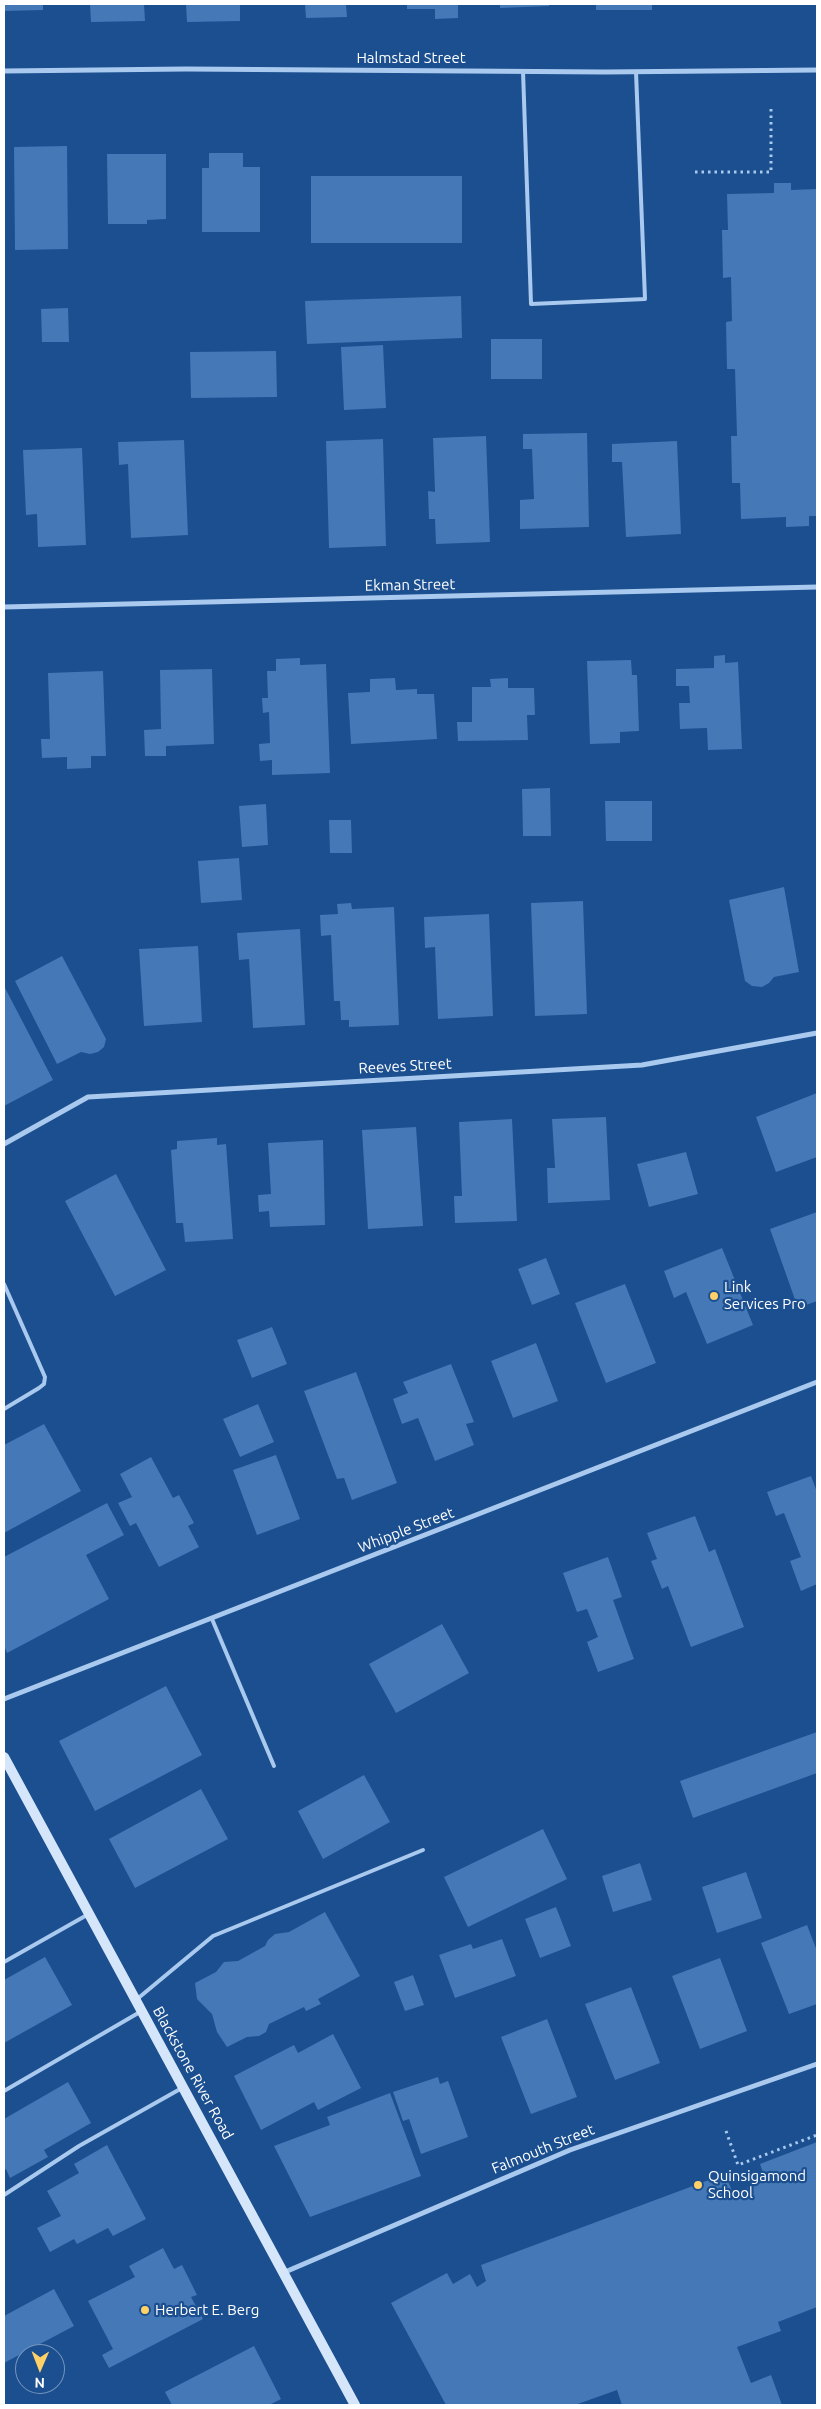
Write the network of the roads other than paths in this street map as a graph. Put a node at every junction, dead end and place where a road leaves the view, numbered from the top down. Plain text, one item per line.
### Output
1 (817, 70) edge
2 (4, 71) edge
3 (523, 71) junction
4 (636, 72) junction
5 (817, 587) edge
6 (4, 607) edge
7 (817, 1033) edge
8 (4, 1144) edge
9 (4, 1284) edge
10 (817, 1382) edge
11 (4, 1409) edge
12 (212, 1619) junction
13 (4, 1699) edge
14 (4, 1757) edge
15 (274, 1766) dead end
16 (423, 1850) dead end
17 (89, 1913) junction
18 (4, 1962) edge
19 (136, 2000) junction
20 (142, 2010) junction
21 (817, 2064) edge
22 (184, 2086) junction
23 (4, 2091) edge
24 (4, 2196) edge
25 (285, 2272) junction
26 (355, 2405) edge

1 - 4 street, Halmstad Street
2 - 3 street, Halmstad Street
3 - 4 street, Halmstad Street
3 - 4 lane
5 - 6 street, Ekman Street
7 - 8 street, Reeves Street
9 - 11 lane
10 - 12 street, Whipple Street
12 - 13 street, Whipple Street
12 - 15 lane
14 - 17 main road, Blackstone River Road
16 - 19 lane
17 - 18 lane
17 - 19 main road, Blackstone River Road
19 - 20 main road, Blackstone River Road
20 - 22 main road, Blackstone River Road
20 - 23 lane
21 - 25 street, Falmouth Street
22 - 24 lane
22 - 25 main road, Blackstone River Road
25 - 26 main road, Blackstone River Road

